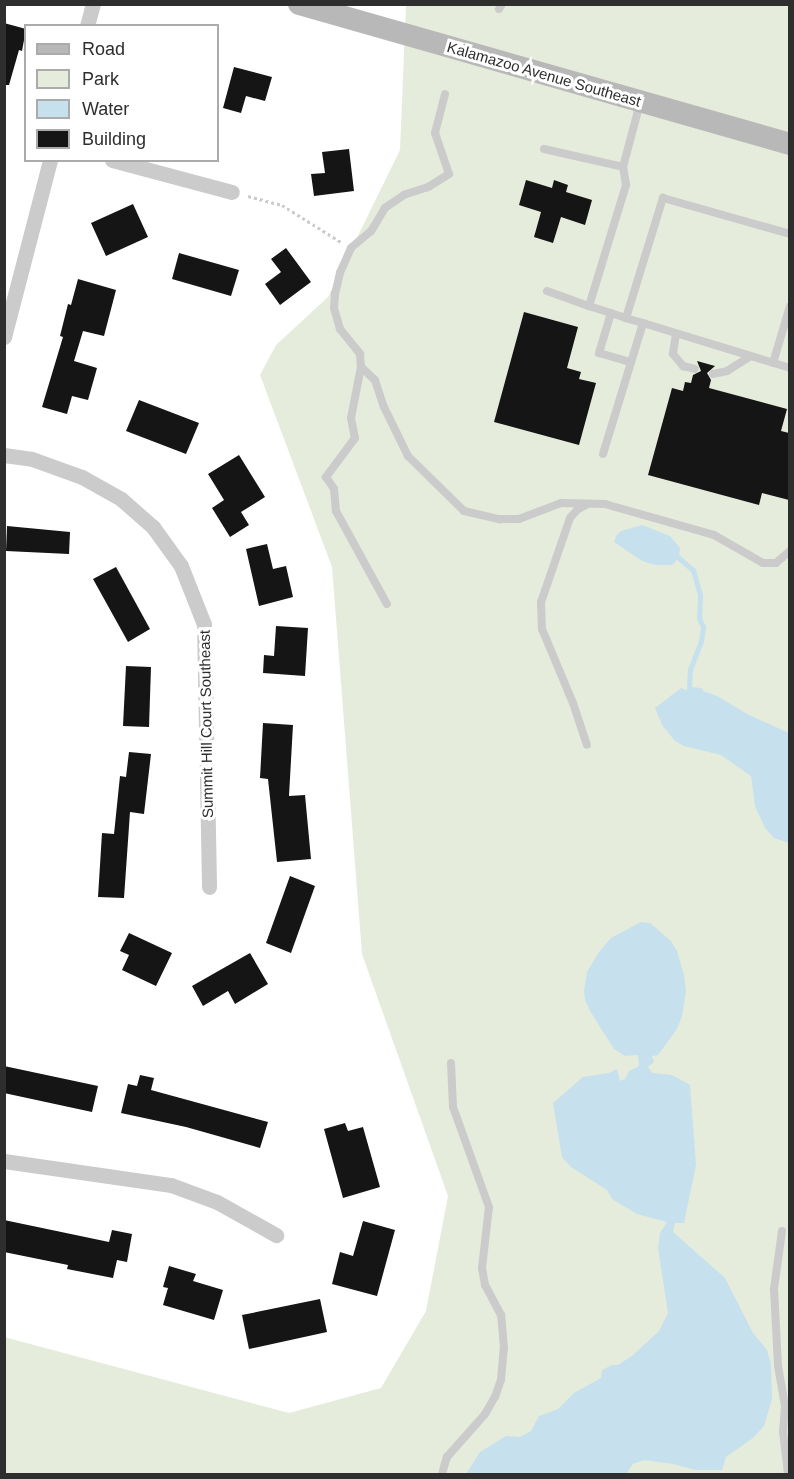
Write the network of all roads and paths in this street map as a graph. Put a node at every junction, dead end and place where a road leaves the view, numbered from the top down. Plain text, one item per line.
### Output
1 (93, 4) edge
2 (299, 4) edge
3 (88, 24) edge
4 (445, 94) dead end
5 (640, 102) junction
6 (789, 144) edge
7 (544, 150) dead end
8 (49, 162) edge
9 (120, 162) edge
10 (623, 167) junction
11 (232, 192) joint
12 (789, 234) edge
13 (351, 248) junction
14 (547, 291) dead end
15 (590, 306) junction
16 (789, 306) edge
17 (611, 313) junction
18 (626, 318) junction
19 (643, 323) junction
20 (676, 334) junction
21 (4, 337) edge
22 (749, 357) junction
23 (631, 362) junction
24 (773, 363) junction
25 (361, 367) junction
26 (789, 368) edge
27 (695, 369) dead end
28 (713, 374) dead end
29 (4, 454) edge
30 (603, 454) dead end
31 (589, 504) junction
32 (789, 550) edge
33 (387, 604) dead end
34 (587, 746) dead end
35 (208, 887) dead end
36 (450, 1063) dead end
37 (4, 1161) edge
38 (782, 1231) dead end
39 (276, 1235) dead end
40 (787, 1405) edge
41 (442, 1474) edge
42 (788, 1474) edge

1 - 3 street
2 - 5 street, Kalamazoo Avenue Southeast
4 - 13 lane
5 - 6 street, Kalamazoo Avenue Southeast
5 - 10 lane
7 - 10 lane
8 - 21 street
9 - 11 street
10 - 15 lane
11 - 13 path
12 - 18 lane
13 - 25 lane
14 - 15 lane
15 - 17 lane
16 - 24 lane
17 - 18 lane
17 - 23 lane
18 - 19 lane
19 - 20 lane
19 - 23 lane
20 - 22 lane
20 - 27 lane
22 - 24 lane
22 - 28 lane
23 - 30 lane
24 - 26 lane
25 - 31 lane
25 - 33 lane
29 - 35 street, Summit Hill Court Southeast
31 - 32 lane
31 - 34 lane
36 - 41 lane
37 - 39 street
38 - 40 lane
40 - 42 lane

